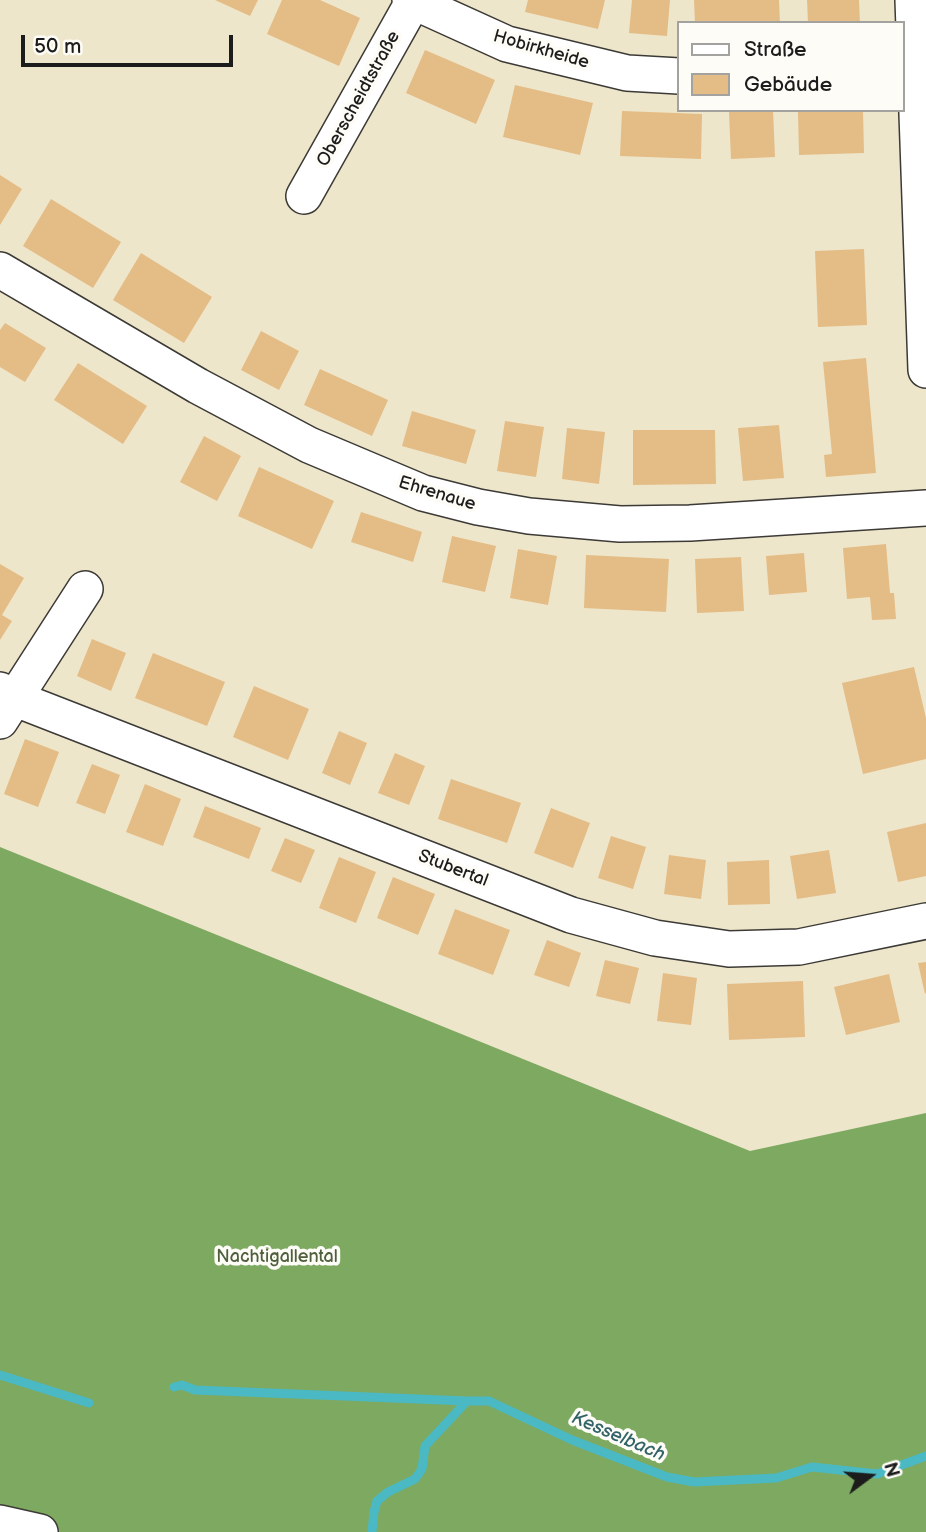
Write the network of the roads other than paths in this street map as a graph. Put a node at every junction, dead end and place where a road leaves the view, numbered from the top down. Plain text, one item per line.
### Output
1 (913, 0) edge
2 (412, 1) edge
3 (910, 68) edge
4 (678, 76) edge
5 (304, 196) dead end
6 (0, 270) edge
7 (926, 370) edge
8 (926, 508) edge
9 (85, 589) dead end
10 (5, 703) edge
11 (926, 921) edge
12 (0, 1523) edge
13 (40, 1532) edge

1 - 3 street
2 - 4 street, Hobirkheide
2 - 5 street, Oberscheidtstraße
3 - 7 street
6 - 8 street, Ehrenaue
9 - 10 street
10 - 11 street, Stubertal
12 - 13 street

